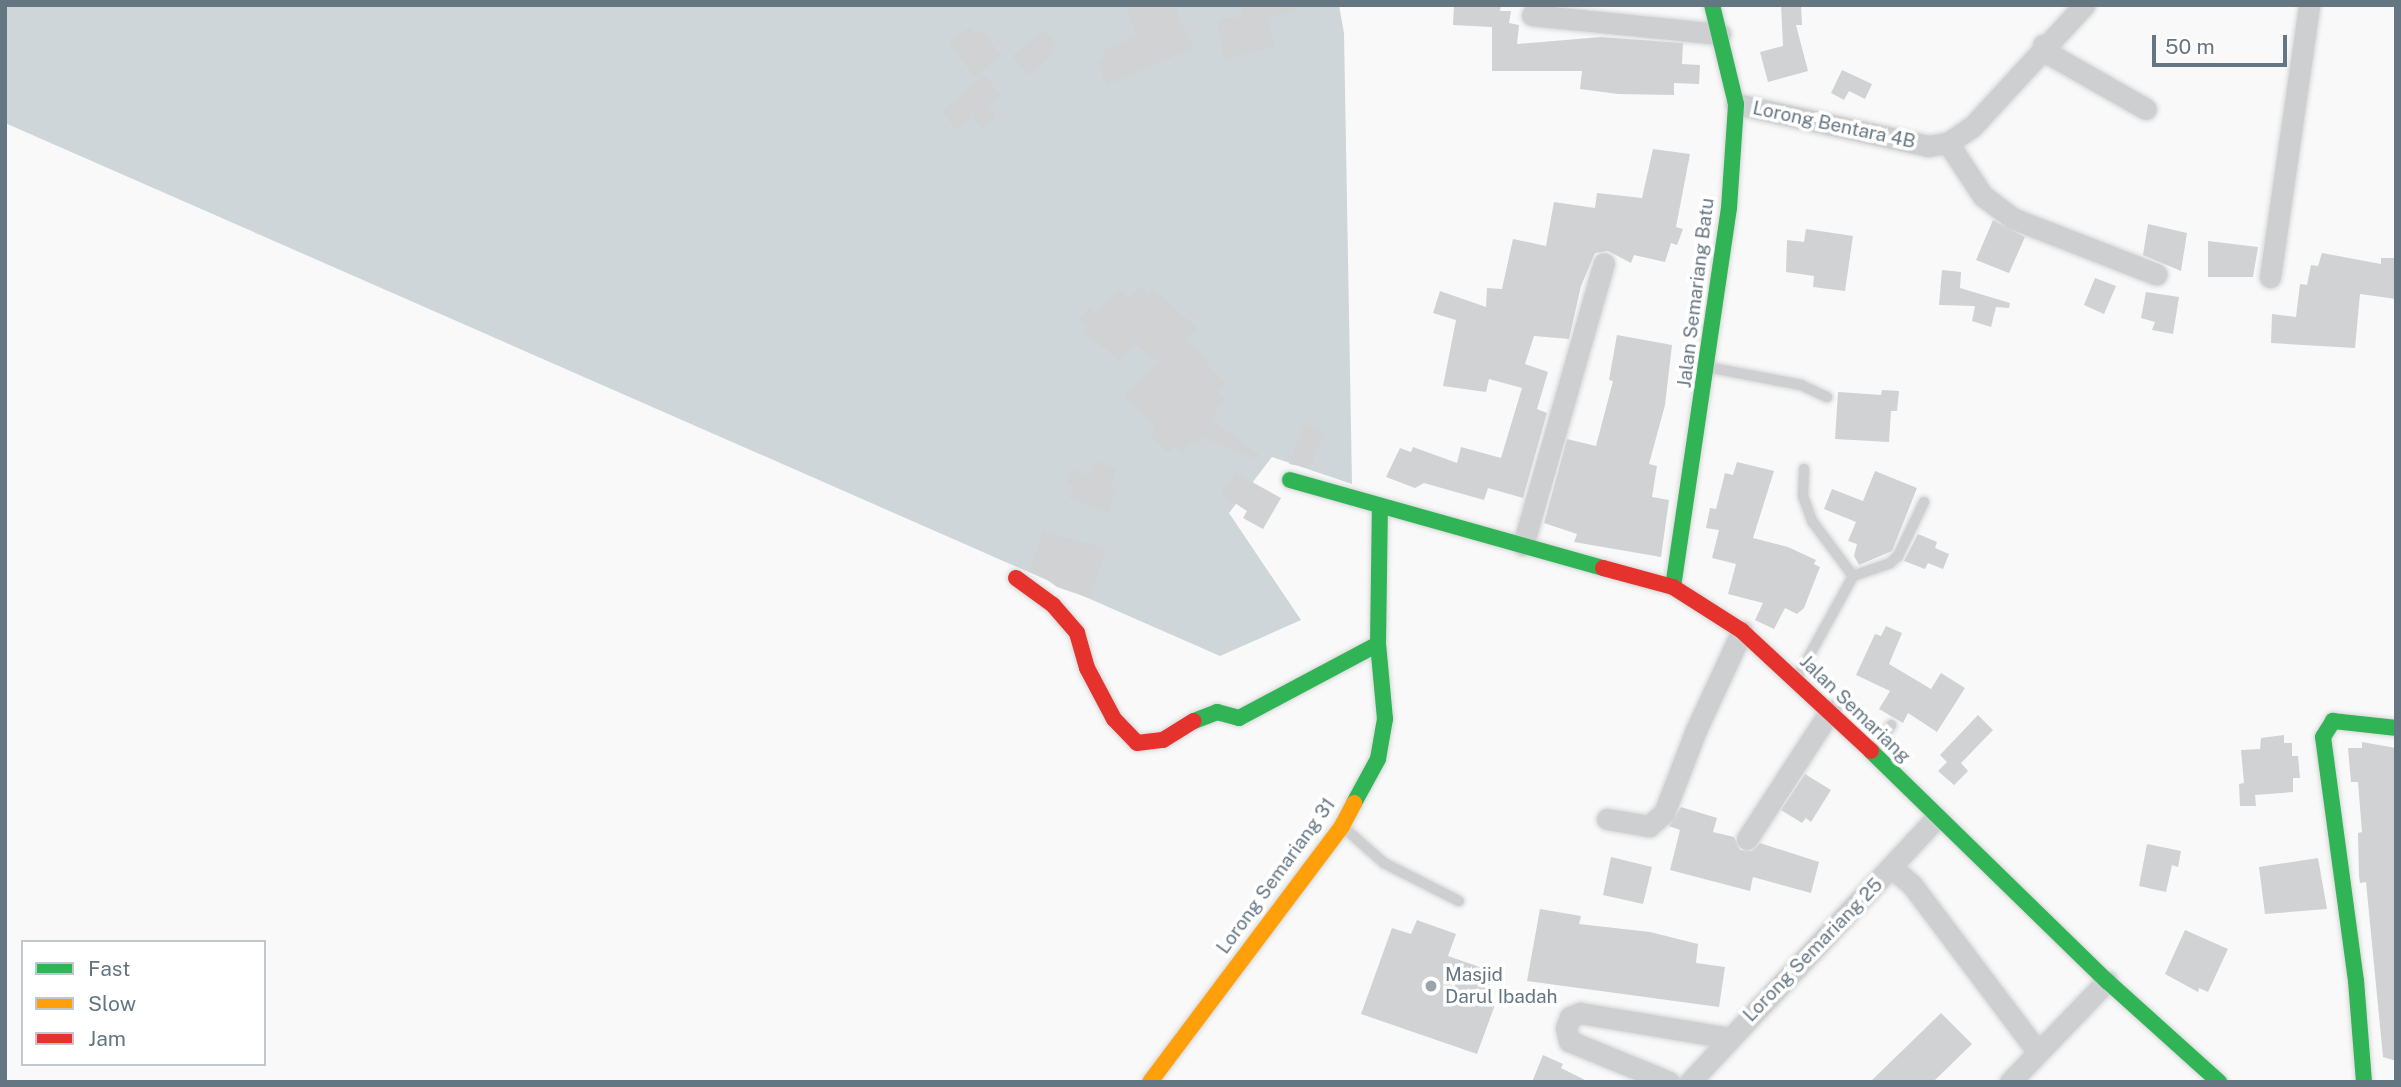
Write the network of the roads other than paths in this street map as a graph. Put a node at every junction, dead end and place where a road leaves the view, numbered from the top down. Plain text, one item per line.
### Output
1 (1712, 5) edge
2 (2084, 5) edge
3 (2309, 5) edge
4 (1532, 15) dead end
5 (1720, 34) junction
6 (2043, 45) junction
7 (1736, 104) junction
8 (2146, 109) dead end
9 (1948, 143) junction
10 (1604, 264) dead end
11 (2156, 274) dead end
12 (2270, 277) dead end
13 (1707, 367) junction
14 (1827, 397) dead end
15 (1804, 469) dead end
16 (1290, 480) dead end
17 (1924, 502) dead end
18 (1380, 507) junction
19 (1523, 545) junction
20 (1853, 576) junction
21 (1016, 578) dead end
22 (1673, 587) junction
23 (1742, 631) junction
24 (1378, 643) junction
25 (1796, 680) junction
26 (1830, 711) junction
27 (1891, 725) dead end
28 (2396, 728) edge
29 (1871, 752) junction
30 (1936, 818) junction
31 (1607, 819) dead end
32 (1342, 826) junction
33 (1747, 839) dead end
34 (1892, 868) junction
35 (1459, 901) dead end
36 (2107, 981) junction
37 (1729, 1038) junction
38 (2038, 1052) junction
39 (1150, 1082) edge
40 (1669, 1082) edge
41 (1689, 1082) edge
42 (2010, 1082) edge
43 (2219, 1082) edge
44 (2364, 1082) edge

1 - 5 street, Jalan Semariang Batu
2 - 6 street
3 - 12 street
4 - 5 street
5 - 7 street, Jalan Semariang Batu
6 - 8 street
6 - 9 street
7 - 9 street, Lorong Bentara 4B
7 - 13 street, Jalan Semariang Batu
9 - 11 street
10 - 19 street
13 - 14 lane
13 - 22 street, Jalan Semariang Batu
15 - 20 lane
16 - 18 street, Jalan Semariang
17 - 20 lane
18 - 19 street, Jalan Semariang
18 - 24 street, Lorong Semariang 31
19 - 22 street, Jalan Semariang
20 - 25 lane
21 - 24 street
22 - 23 street, Jalan Semariang
23 - 25 street, Jalan Semariang
23 - 31 street
24 - 32 street, Lorong Semariang 31
25 - 26 street, Jalan Semariang
26 - 29 street, Jalan Semariang
26 - 33 street
27 - 29 lane
28 - 44 street
29 - 30 street, Jalan Semariang
30 - 34 street, Lorong Semariang 25
30 - 36 street, Jalan Semariang
32 - 35 lane
32 - 39 street, Lorong Semariang 31
34 - 37 street, Lorong Semariang 25
34 - 38 street
36 - 38 street
36 - 43 street, Jalan Semariang
37 - 40 street
37 - 41 street, Lorong Semariang 25
38 - 42 street

